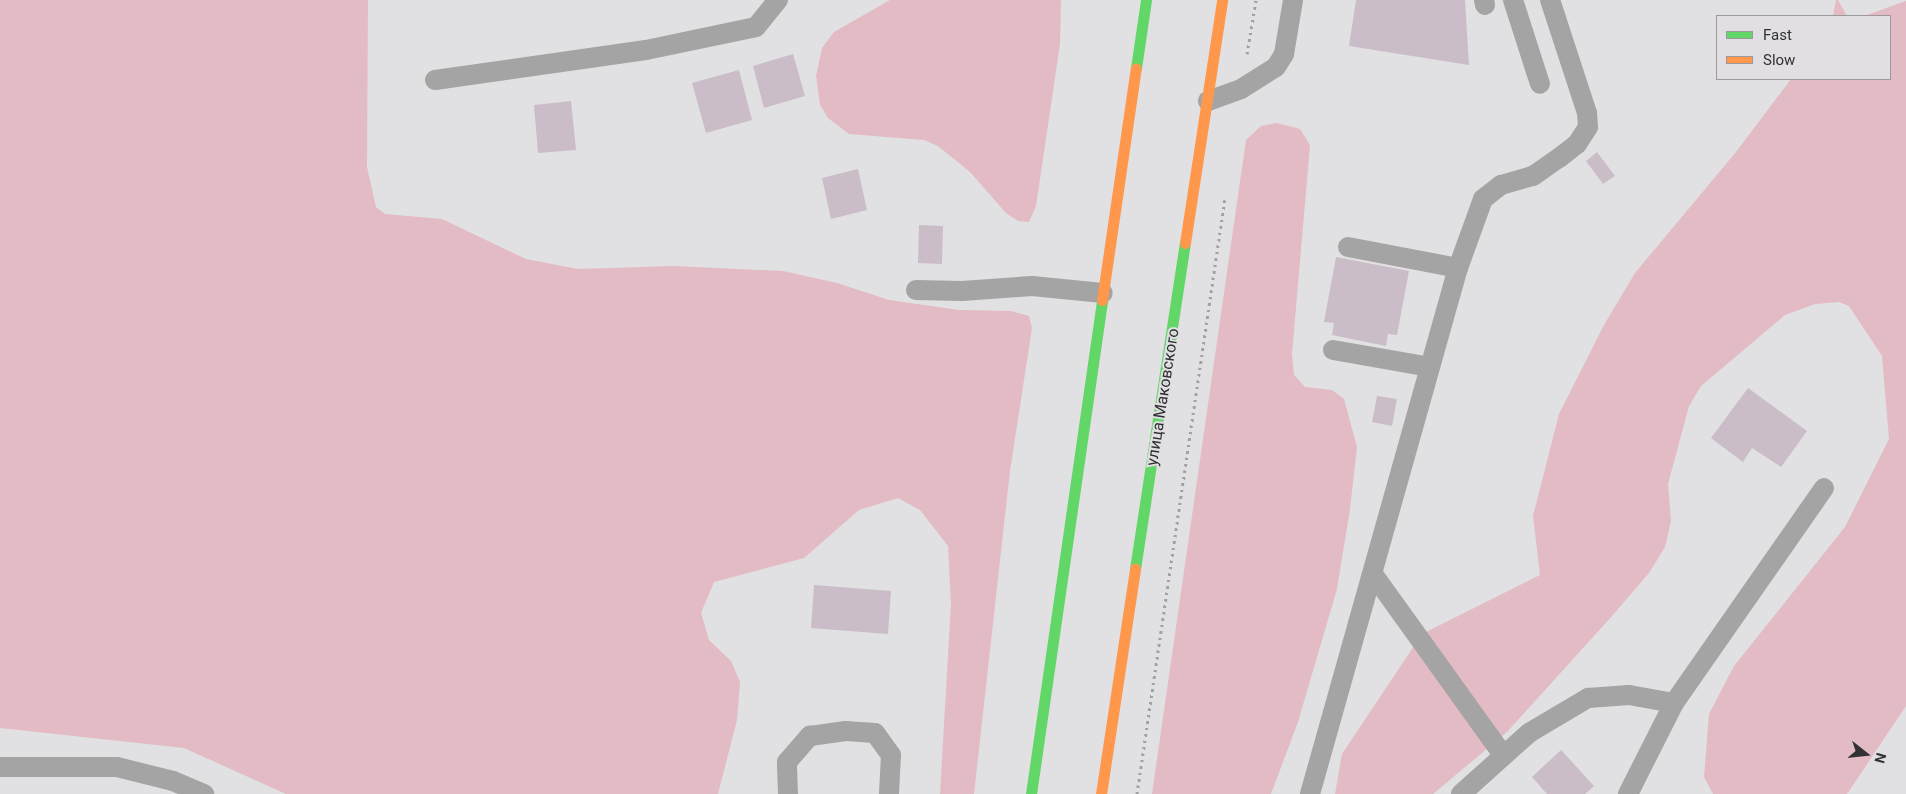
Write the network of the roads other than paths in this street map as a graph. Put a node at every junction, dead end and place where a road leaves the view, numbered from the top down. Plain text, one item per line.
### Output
1 (778, 0) edge
2 (1146, 0) edge
3 (1222, 0) edge
4 (1293, 0) edge
5 (1513, 0) edge
6 (1550, 0) edge
7 (436, 80) dead end
8 (1540, 84) dead end
9 (1208, 101) junction
10 (1348, 247) dead end
11 (1458, 268) junction
12 (916, 290) dead end
13 (1103, 294) junction
14 (1333, 350) dead end
15 (1430, 367) junction
16 (1824, 488) dead end
17 (1373, 574) junction
18 (1674, 703) junction
19 (1503, 756) junction
20 (0, 767) edge
21 (204, 794) edge
22 (788, 794) edge
23 (889, 794) edge
24 (1031, 794) edge
25 (1101, 794) edge
26 (1310, 794) edge
27 (1461, 794) edge
28 (1628, 794) edge

1 - 7 lane
2 - 13 highway
3 - 9 highway, улица Маковского
4 - 9 lane
5 - 8 lane
6 - 11 lane
9 - 25 highway, улица Маковского
10 - 11 lane
11 - 15 lane
12 - 13 lane
13 - 24 highway
14 - 15 lane
15 - 17 lane
16 - 18 lane
17 - 19 lane
17 - 26 lane
18 - 19 lane
18 - 28 lane
19 - 27 lane
20 - 21 lane
22 - 23 lane

